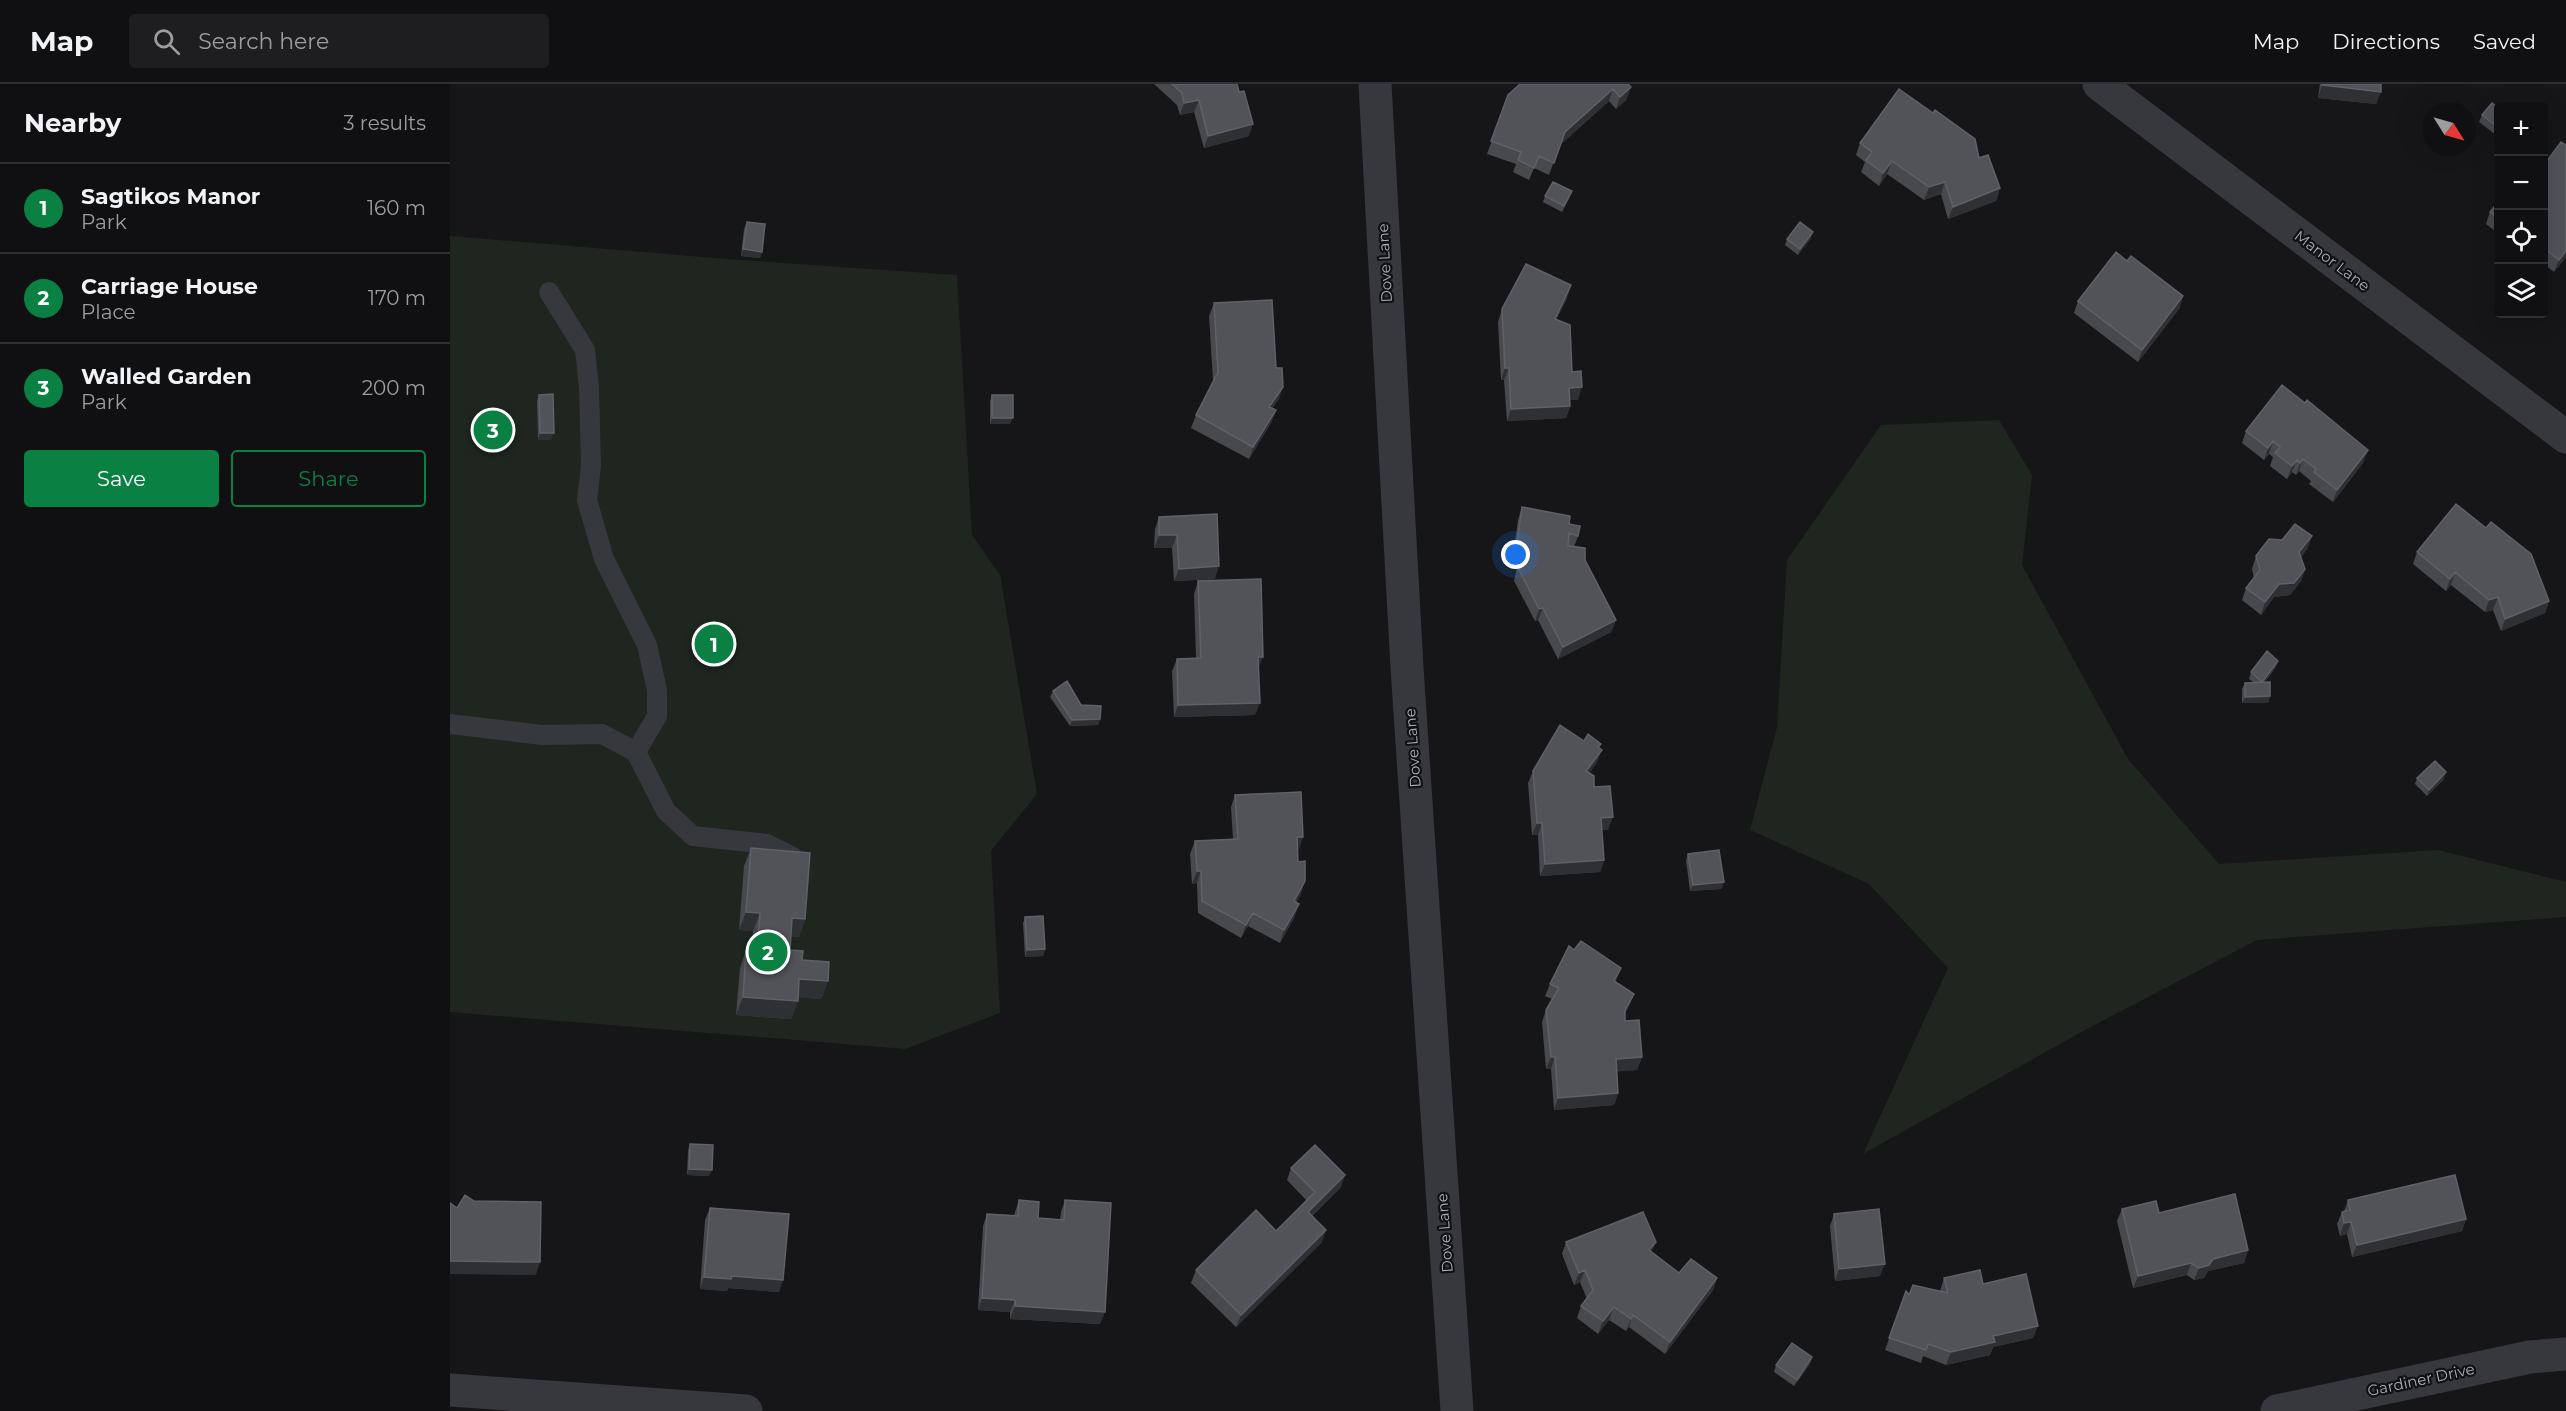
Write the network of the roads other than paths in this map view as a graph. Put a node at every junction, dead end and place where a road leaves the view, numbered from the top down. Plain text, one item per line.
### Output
1 (1375, 84) edge
2 (2114, 88) edge
3 (549, 292) dead end
4 (2566, 437) edge
5 (450, 724) edge
6 (636, 752) junction
7 (793, 857) edge
8 (2566, 1354) edge
9 (450, 1390) edge
10 (746, 1411) edge
11 (1457, 1411) edge
12 (2277, 1411) edge

1 - 11 street, Dove Lane
2 - 4 street, Manor Lane
3 - 6 lane
5 - 6 lane
6 - 7 lane
8 - 12 street, Gardiner Drive
9 - 10 street

